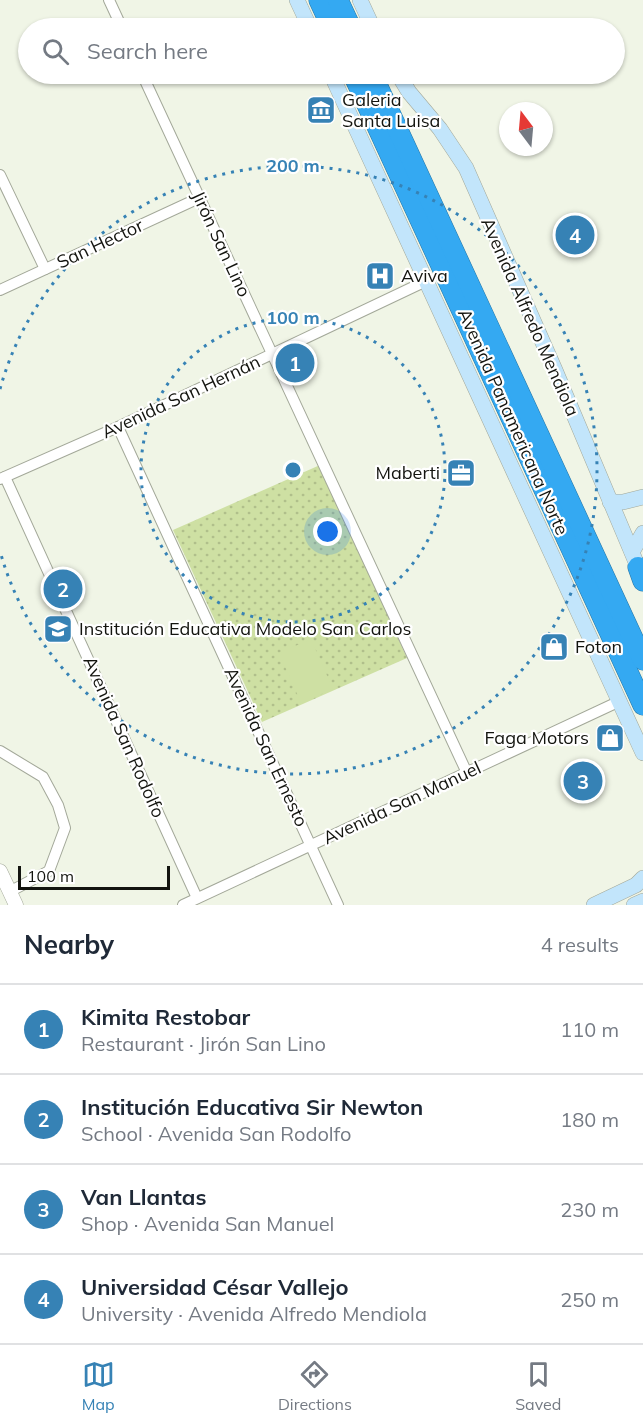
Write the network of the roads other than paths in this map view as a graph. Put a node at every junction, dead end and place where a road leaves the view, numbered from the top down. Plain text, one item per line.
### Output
1 (109, 0) edge
2 (297, 0) edge
3 (319, 0) edge
4 (338, 0) edge
5 (360, 0) edge
6 (117, 18) edge
7 (305, 18) edge
8 (327, 18) edge
9 (346, 18) edge
10 (368, 18) edge
11 (147, 84) edge
12 (336, 84) edge
13 (358, 84) edge
14 (377, 84) edge
15 (404, 84) edge
16 (0, 175) edge
17 (199, 198) junction
18 (45, 269) junction
19 (426, 281) junction
20 (0, 290) edge
21 (273, 353) junction
22 (118, 427) junction
23 (3, 478) edge
24 (643, 497) edge
25 (610, 502) junction
26 (643, 533) edge
27 (639, 568) edge
28 (643, 660) edge
29 (620, 701) junction
30 (643, 705) edge
31 (0, 751) edge
32 (643, 753) edge
33 (467, 773) junction
34 (311, 845) junction
35 (0, 871) edge
36 (643, 878) edge
37 (9, 892) junction
38 (197, 898) junction
39 (643, 901) edge
40 (16, 905) edge
41 (183, 905) edge
42 (338, 905) edge
43 (594, 905) edge
44 (634, 905) edge

1 - 6 street
2 - 7 main road
3 - 8 highway
4 - 9 highway
5 - 10 main road
11 - 17 street, Jirón San Lino
12 - 19 main road
13 - 30 highway, Avenida Panamericana Norte
14 - 28 highway, Avenida Panamericana Norte
15 - 25 main road, Avenida Alfredo Mendiola
16 - 18 street
17 - 18 street, San Hector
17 - 21 street, Jirón San Lino
18 - 20 street, San Hector
19 - 21 street, Avenida San Hernán
19 - 29 main road
21 - 22 street, Avenida San Hernán
21 - 33 street, Jirón San Lino
22 - 23 street, Avenida San Hernán
22 - 34 street, Avenida San Ernesto
23 - 38 street, Avenida San Rodolfo
24 - 25 main road
25 - 27 main road, Avenida Alfredo Mendiola
26 - 27 main road
29 - 32 main road
29 - 33 street, Avenida San Manuel
31 - 37 street
33 - 34 street, Avenida San Manuel
34 - 38 street, Avenida San Manuel
34 - 42 street, Avenida San Ernesto
35 - 37 street
36 - 43 main road
37 - 40 street
38 - 41 street, Avenida San Manuel
39 - 44 main road

